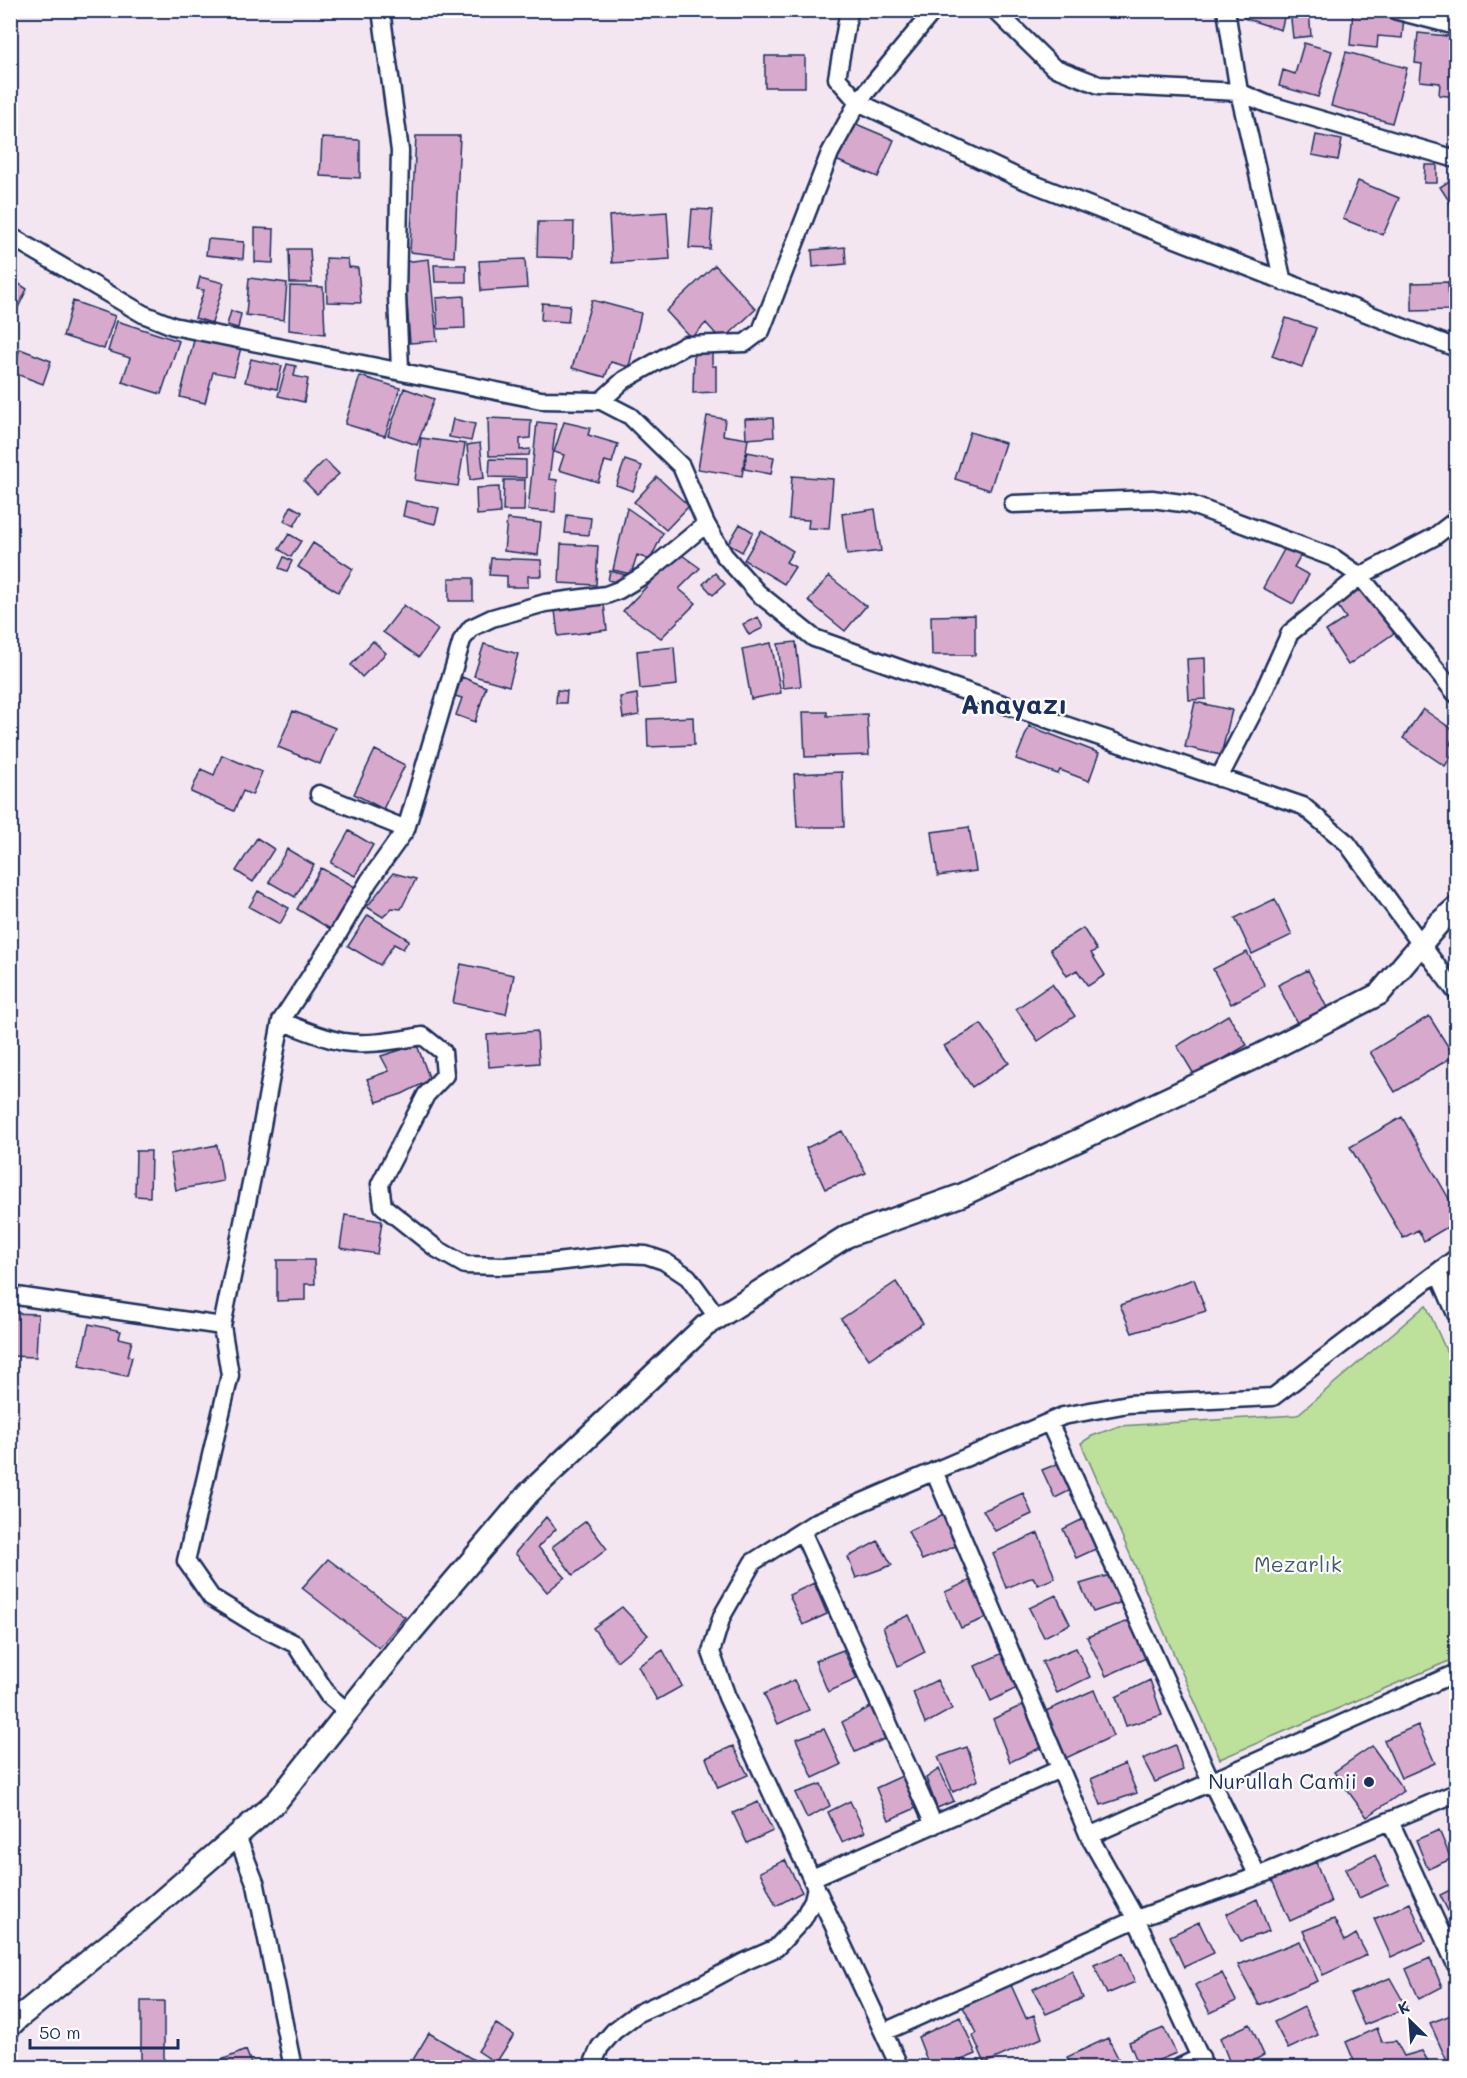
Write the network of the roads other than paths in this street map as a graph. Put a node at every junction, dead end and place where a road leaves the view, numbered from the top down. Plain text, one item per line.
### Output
1 (381, 10) edge
2 (849, 10) edge
3 (934, 10) edge
4 (995, 10) edge
5 (1226, 10) edge
6 (1394, 10) edge
7 (1456, 26) edge
8 (1239, 92) junction
9 (858, 102) junction
10 (1456, 159) edge
11 (10, 237) edge
12 (1283, 282) junction
13 (1456, 348) edge
14 (400, 370) junction
15 (601, 401) junction
16 (1013, 504) dead end
17 (1456, 520) edge
18 (706, 524) junction
19 (1360, 576) junction
20 (1456, 694) edge
21 (1219, 778) junction
22 (320, 794) dead end
23 (406, 829) junction
24 (1456, 908) edge
25 (1422, 943) junction
26 (1456, 992) edge
27 (281, 1021) junction
28 (1456, 1258) edge
29 (1438, 1272) junction
30 (10, 1295) edge
31 (1456, 1314) edge
32 (718, 1318) junction
33 (222, 1326) junction
34 (1049, 1422) junction
35 (934, 1471) junction
36 (802, 1531) junction
37 (1456, 1673) edge
38 (348, 1712) junction
39 (1060, 1769) junction
40 (1211, 1781) junction
41 (1456, 1792) edge
42 (1390, 1821) junction
43 (934, 1825) junction
44 (237, 1836) junction
45 (1089, 1836) junction
46 (1258, 1876) junction
47 (814, 1882) junction
48 (1136, 1919) junction
49 (1456, 1965) edge
50 (10, 2026) edge
51 (884, 2032) junction
52 (1203, 2062) edge
53 (293, 2067) edge
54 (591, 2067) edge
55 (900, 2067) edge
56 (1178, 2067) edge

1 - 14 street
2 - 9 street
3 - 9 street
4 - 8 street
5 - 8 street
6 - 7 street
8 - 10 street
8 - 12 street
9 - 12 street
9 - 15 street
11 - 14 street
12 - 13 street
14 - 15 street
15 - 18 street
16 - 19 street
17 - 19 street
18 - 21 street
18 - 23 street
19 - 20 street
19 - 21 street
21 - 25 street
22 - 23 street
23 - 27 street
24 - 25 street
25 - 26 street
25 - 32 street
27 - 32 street
27 - 33 street
28 - 29 street
29 - 31 street
29 - 34 street
30 - 33 street
32 - 38 street
33 - 38 street
34 - 35 street
34 - 40 street
35 - 36 street
35 - 39 street
36 - 43 street
36 - 47 street
37 - 40 street
38 - 44 street
39 - 43 street
39 - 45 street
40 - 45 street
40 - 46 street
41 - 42 street
42 - 46 street
42 - 49 street
43 - 47 street
44 - 50 street
44 - 53 street
45 - 48 street
46 - 48 street
47 - 51 street
47 - 54 street
48 - 51 street
48 - 52 street
51 - 55 street
52 - 56 street

